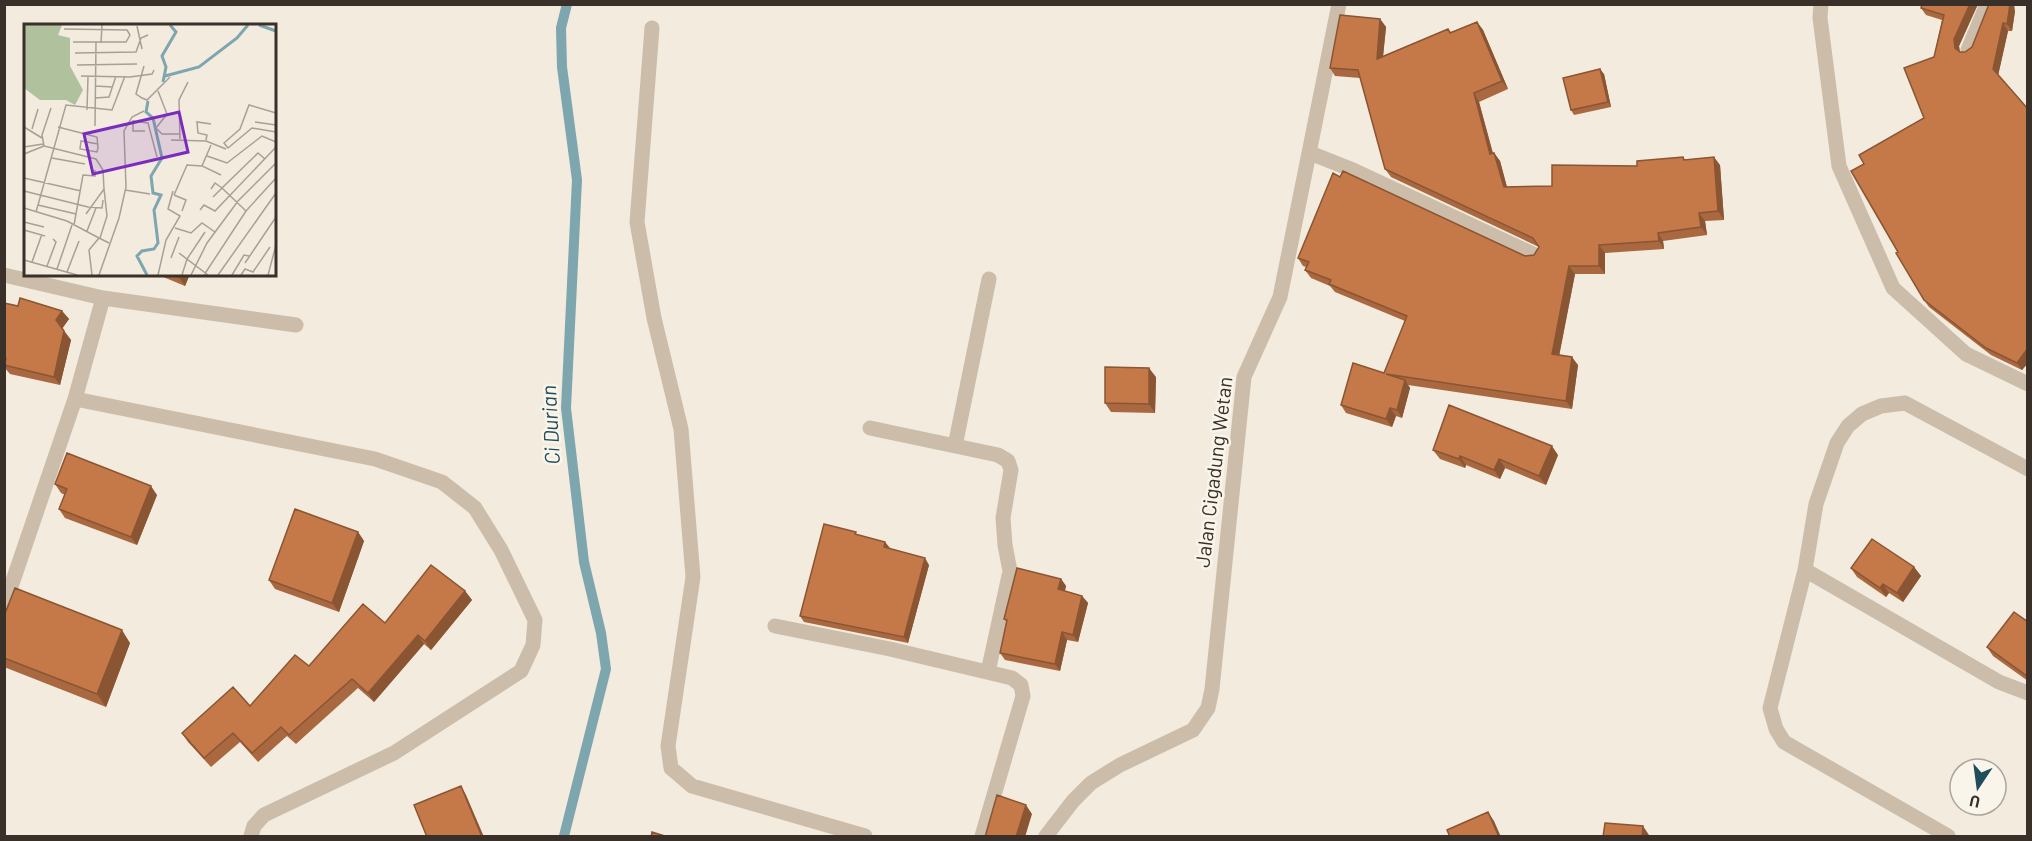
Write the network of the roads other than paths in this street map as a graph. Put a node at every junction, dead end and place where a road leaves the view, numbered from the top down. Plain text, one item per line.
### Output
1 (1339, 4) edge
2 (1821, 4) edge
3 (1987, 4) edge
4 (652, 28) dead end
5 (1968, 50) edge
6 (1310, 153) junction
7 (1535, 255) edge
8 (4, 275) edge
9 (989, 279) dead end
10 (103, 298) junction
11 (296, 325) dead end
12 (2028, 384) edge
13 (75, 399) junction
14 (870, 428) dead end
15 (955, 446) junction
16 (2028, 469) edge
17 (1805, 570) junction
18 (4, 608) edge
19 (775, 626) dead end
20 (988, 672) junction
21 (2028, 693) edge
22 (251, 837) edge
23 (865, 837) edge
24 (982, 837) edge
25 (1046, 837) edge
26 (1948, 837) edge

1 - 6 street, Jalan Cigadung Wetan
2 - 12 street
3 - 5 street
4 - 23 street
6 - 7 street
6 - 25 street, Jalan Cigadung Wetan
8 - 10 street
9 - 15 street
10 - 11 street
10 - 13 street
13 - 18 street
13 - 22 street
14 - 15 street
15 - 20 street
16 - 17 street
17 - 21 street
17 - 26 street
19 - 20 street
20 - 24 street

